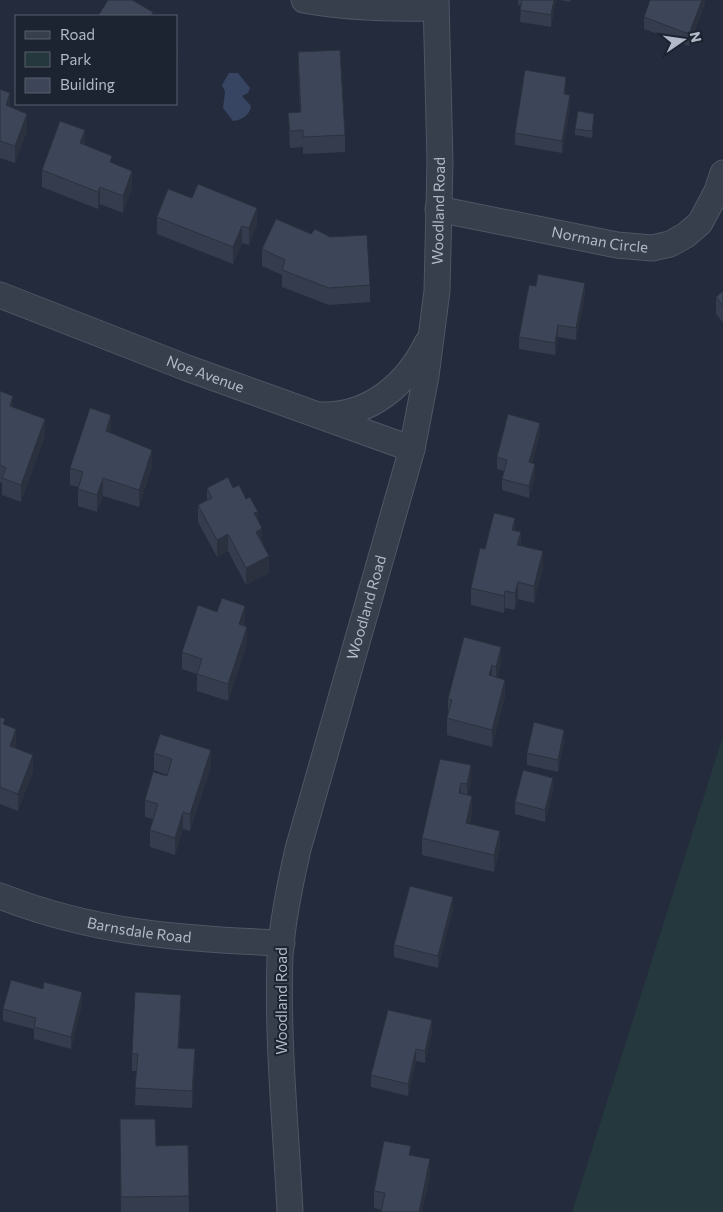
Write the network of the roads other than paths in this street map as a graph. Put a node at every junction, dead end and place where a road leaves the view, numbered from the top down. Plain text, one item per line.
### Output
1 (304, 0) edge
2 (436, 4) edge
3 (723, 173) edge
4 (438, 209) junction
5 (0, 295) edge
6 (432, 332) junction
7 (315, 414) junction
8 (412, 449) junction
9 (0, 896) edge
10 (282, 943) junction
11 (290, 1212) edge

1 - 2 street
2 - 4 street, Woodland Road
3 - 4 street, Norman Circle
4 - 6 street, Woodland Road
5 - 7 street, Noe Avenue
6 - 7 street
6 - 8 street, Woodland Road
7 - 8 street, Noe Avenue
8 - 10 street, Woodland Road
9 - 10 street, Barnsdale Road
10 - 11 street, Woodland Road

